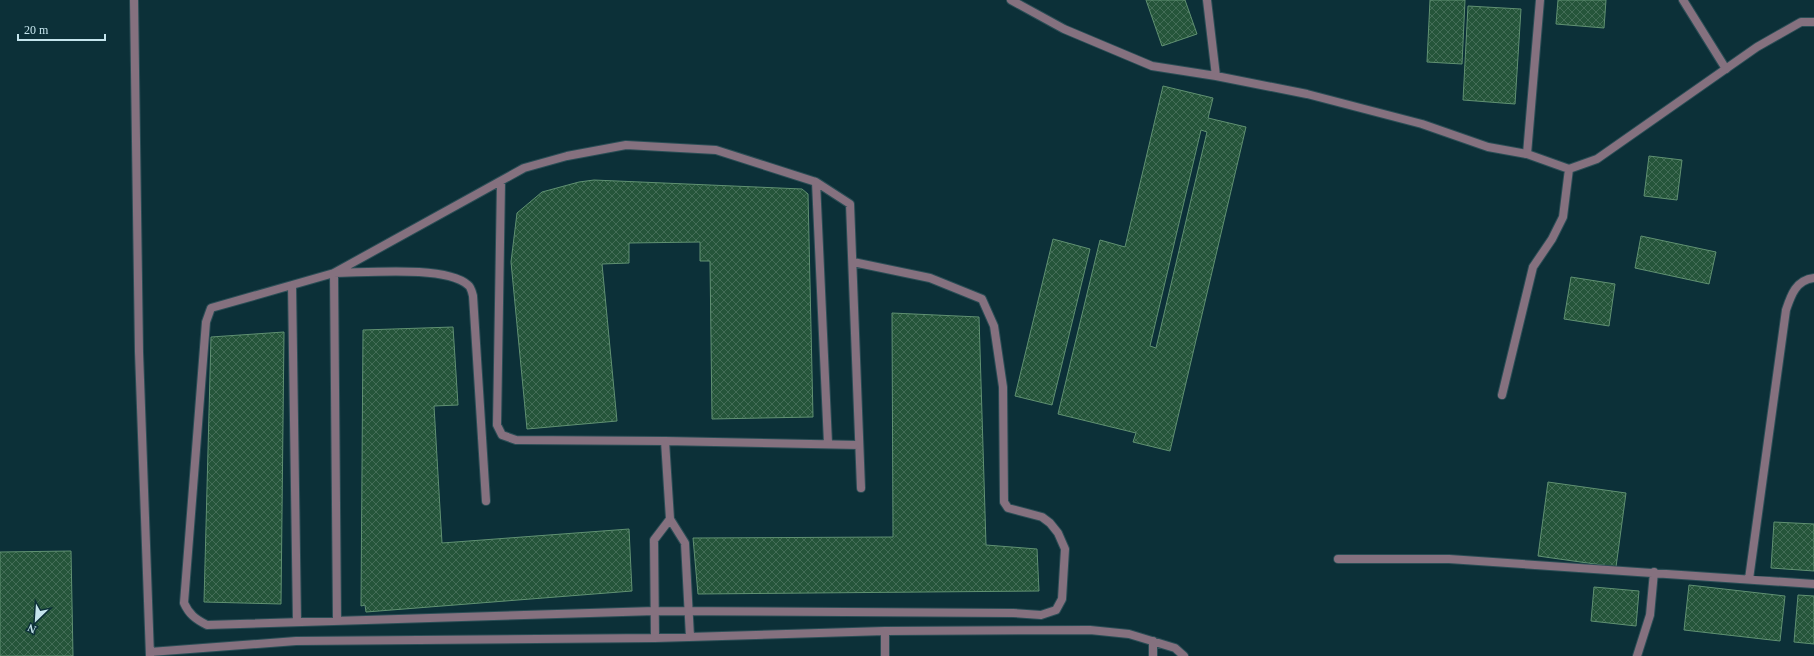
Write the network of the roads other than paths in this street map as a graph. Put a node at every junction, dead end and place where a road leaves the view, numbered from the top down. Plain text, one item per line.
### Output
1 (134, 0) edge
2 (1011, 0) edge
3 (1207, 0) edge
4 (1540, 0) edge
5 (1683, 0) edge
6 (1018, 2) edge
7 (1814, 22) edge
8 (1726, 69) junction
9 (1216, 76) junction
10 (1527, 154) junction
11 (1570, 170) junction
12 (501, 182) junction
13 (816, 182) junction
14 (853, 262) junction
15 (334, 273) junction
16 (1814, 278) edge
17 (292, 284) junction
18 (1502, 395) dead end
19 (665, 441) junction
20 (828, 444) junction
21 (859, 445) junction
22 (861, 488) dead end
23 (486, 501) dead end
24 (670, 519) junction
25 (1338, 560) dead end
26 (1654, 572) junction
27 (1749, 579) junction
28 (1814, 584) edge
29 (689, 610) junction
30 (655, 611) junction
31 (337, 620) junction
32 (297, 622) junction
33 (886, 631) junction
34 (690, 637) junction
35 (655, 638) junction
36 (1153, 641) junction
37 (150, 654) edge
38 (885, 656) edge
39 (1153, 656) edge
40 (1184, 656) edge
41 (1637, 656) edge

1 - 37 street
2 - 6 street
3 - 9 street
4 - 10 street
5 - 8 street
6 - 9 street
7 - 8 street
8 - 11 street
9 - 10 street
10 - 11 street
11 - 18 street
12 - 13 street
12 - 15 street
12 - 19 street
13 - 14 street
13 - 20 street
14 - 21 street
14 - 29 street
15 - 17 street
15 - 23 street
15 - 31 street
16 - 27 street
17 - 32 street
17 - 32 street
19 - 20 street
19 - 24 street
20 - 21 street
21 - 22 street
24 - 29 street
24 - 30 street
25 - 26 street
26 - 27 street
26 - 41 street
27 - 28 street
29 - 30 street
29 - 34 street
30 - 31 street
30 - 35 street
31 - 32 street
33 - 34 street
33 - 36 street
33 - 38 street
34 - 35 street
35 - 37 street
36 - 39 street
36 - 40 street

